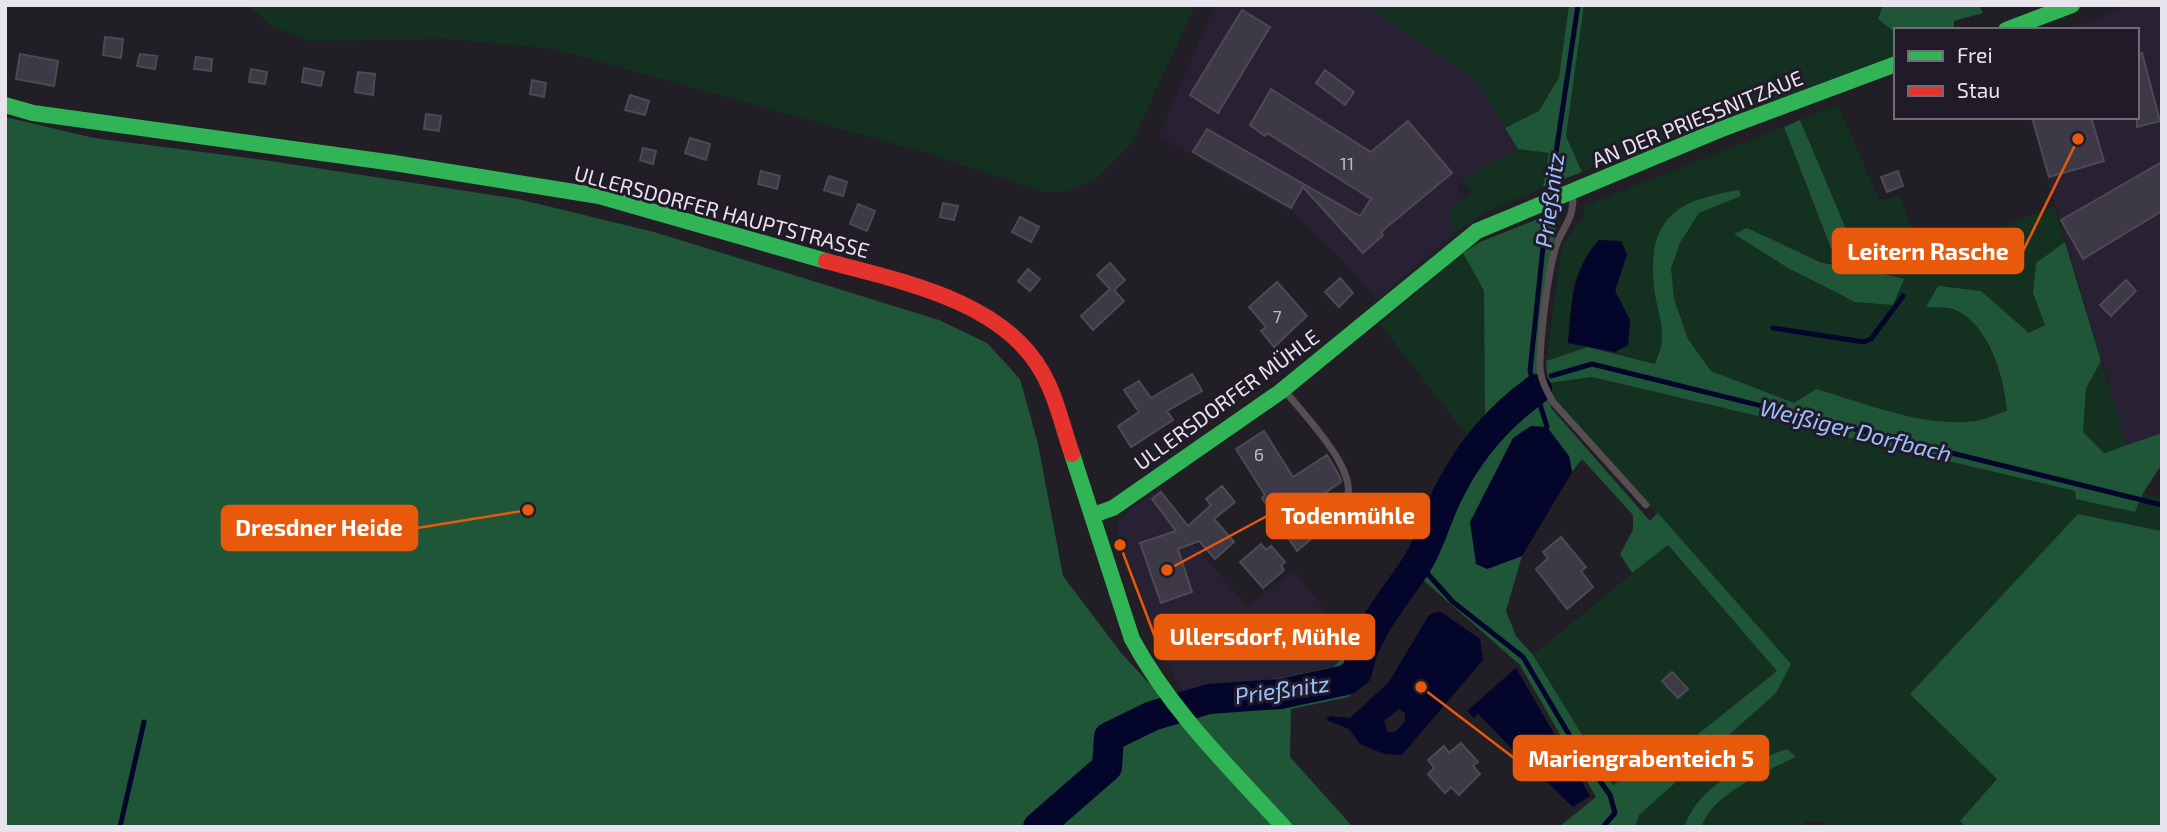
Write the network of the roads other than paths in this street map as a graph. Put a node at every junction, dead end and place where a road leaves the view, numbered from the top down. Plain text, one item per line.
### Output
1 (2072, 5) edge
2 (2011, 28) edge
3 (1894, 65) edge
4 (5, 105) edge
5 (1565, 193) junction
6 (1477, 231) joint
7 (1284, 389) junction
8 (1646, 505) dead end
9 (1093, 515) junction
10 (1315, 521) dead end
11 (1284, 827) edge

1 - 2 main road
3 - 5 main road, AN DER PRIESSNITZAUE
4 - 9 main road, ULLERSDORFER HAUPTSTRASSE
5 - 6 main road, AN DER PRIESSNITZAUE
5 - 8 lane
6 - 7 main road, ULLERSDORFER MÜHLE
7 - 9 main road, ULLERSDORFER MÜHLE
7 - 10 lane
9 - 11 main road, ULLERSDORFER HAUPTSTRASSE

